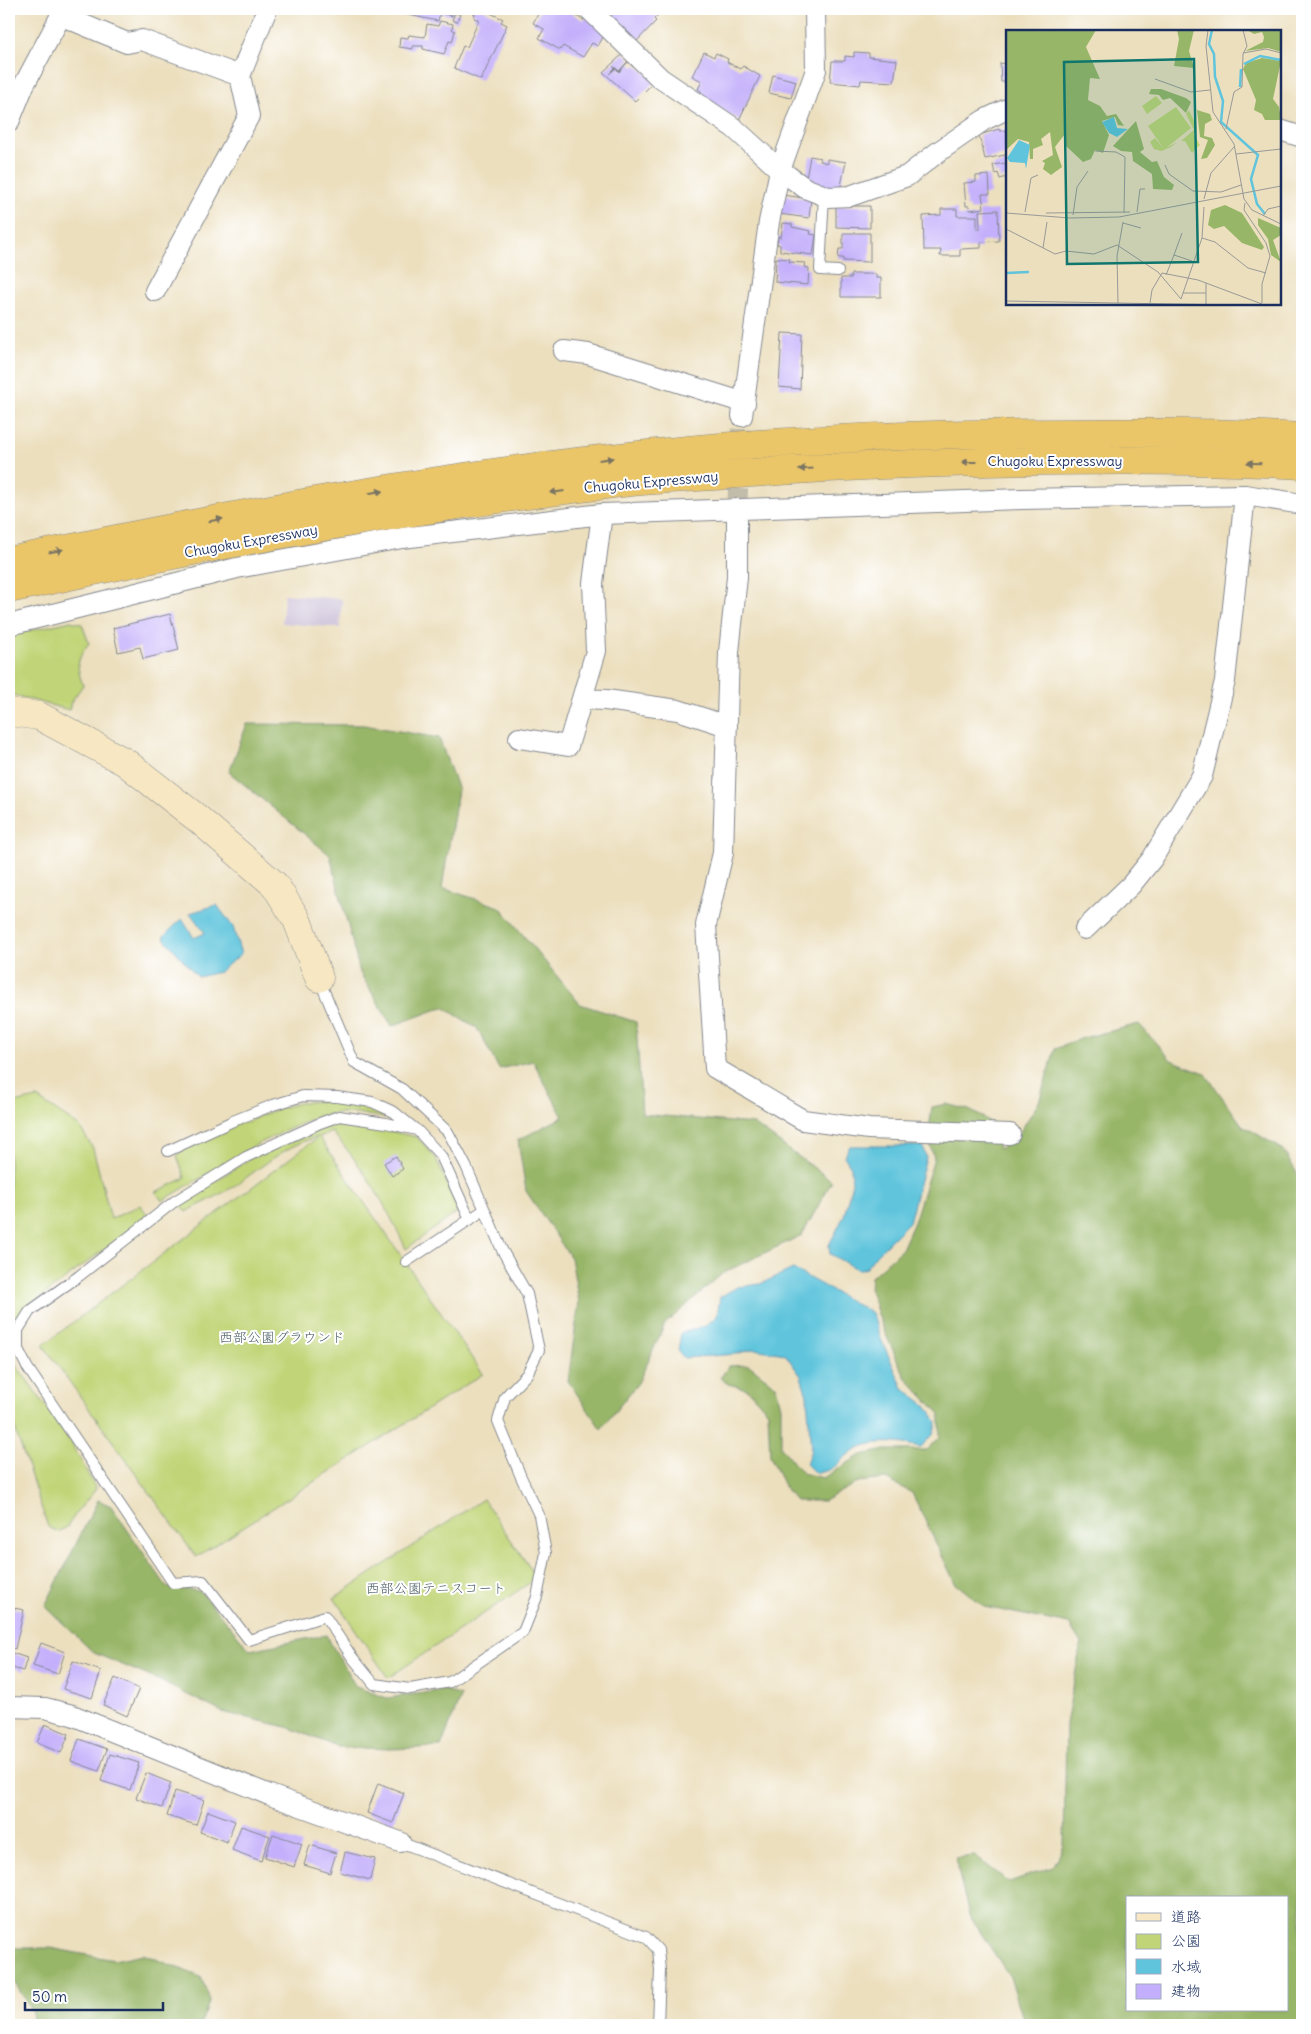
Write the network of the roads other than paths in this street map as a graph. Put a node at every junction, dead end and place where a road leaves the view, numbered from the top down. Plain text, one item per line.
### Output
1 (267, 9) edge
2 (588, 9) edge
3 (815, 9) edge
4 (61, 12) edge
5 (240, 76) junction
6 (1006, 109) edge
7 (9, 122) edge
8 (1281, 130) edge
9 (1302, 137) edge
10 (780, 170) junction
11 (824, 195) junction
12 (838, 271) dead end
13 (155, 291) dead end
14 (564, 351) dead end
15 (1302, 437) edge
16 (1302, 465) edge
17 (1245, 495) junction
18 (1302, 504) edge
19 (737, 510) junction
20 (602, 514) junction
21 (9, 561) edge
22 (9, 589) edge
23 (9, 625) edge
24 (582, 699) junction
25 (9, 712) edge
26 (727, 726) junction
27 (519, 738) dead end
28 (1085, 929) dead end
29 (319, 978) joint
30 (417, 1130) junction
31 (1010, 1134) dead end
32 (168, 1152) dead end
33 (484, 1210) junction
34 (470, 1220) junction
35 (406, 1262) dead end
36 (9, 1707) edge
37 (400, 1842) joint
38 (658, 2025) edge

1 - 5 street
2 - 10 street
3 - 10 street
4 - 5 street
4 - 7 street
5 - 13 street
6 - 11 street
8 - 9 street
10 - 11 street
10 - 14 street
11 - 12 lane
21 -> 15 highway, Chugoku Expressway
16 -> 22 highway, Chugoku Expressway
17 - 18 street
17 - 19 street
17 - 28 street
19 - 20 street
19 - 26 street
20 - 23 street
20 - 24 street
24 - 26 street
24 - 27 street
25 - 29 street
26 - 31 street
29 - 33 lane
30 - 32 lane
30 - 33 lane
30 - 34 lane
33 - 34 lane
34 - 35 lane
36 - 37 street
37 - 38 lane

